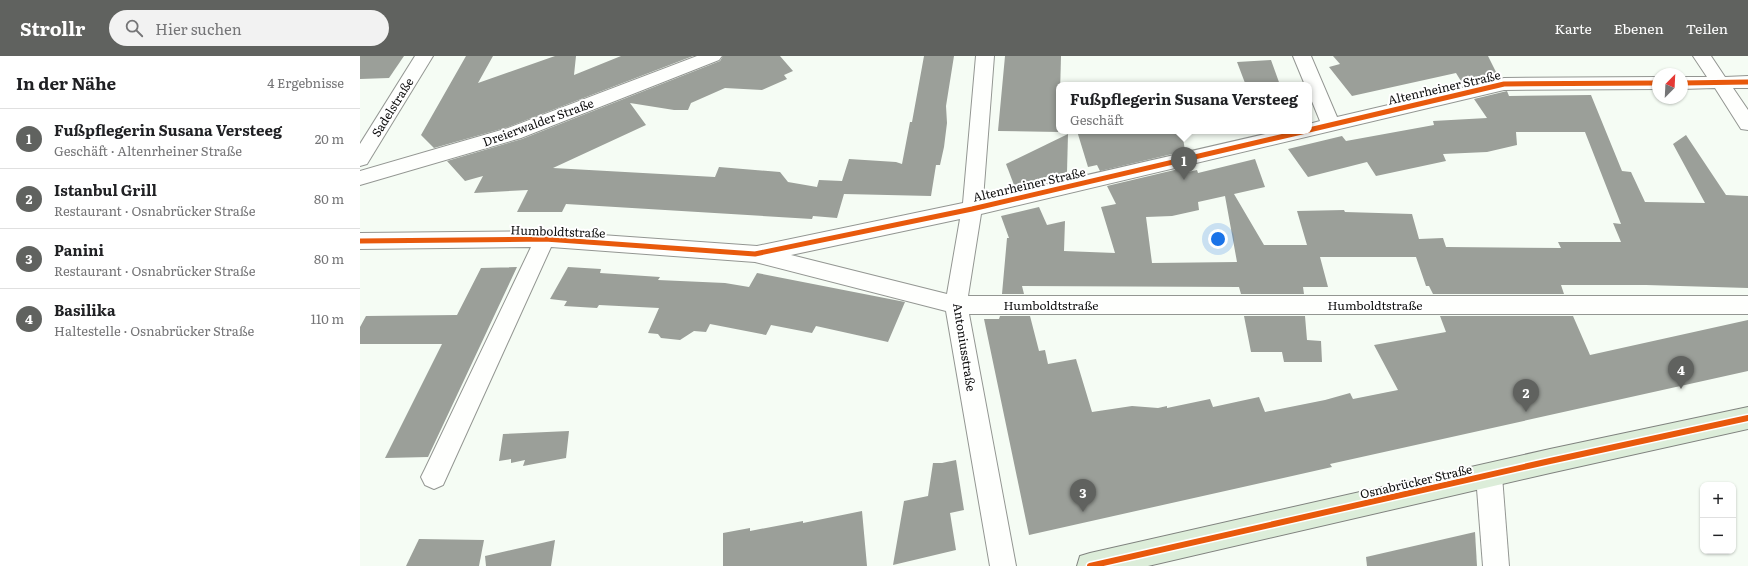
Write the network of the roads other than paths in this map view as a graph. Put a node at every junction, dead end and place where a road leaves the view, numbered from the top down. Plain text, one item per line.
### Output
1 (424, 56) edge
2 (713, 56) edge
3 (985, 56) edge
4 (1302, 56) edge
5 (1702, 56) edge
6 (1721, 82) junction
7 (1748, 82) edge
8 (1652, 83) edge
9 (1688, 83) edge
10 (1748, 124) edge
11 (1331, 125) junction
12 (1312, 129) edge
13 (1293, 134) edge
14 (360, 159) edge
15 (360, 178) edge
16 (972, 209) junction
17 (545, 239) junction
18 (360, 241) edge
19 (755, 254) junction
20 (956, 305) junction
21 (1748, 306) edge
22 (1748, 418) edge
23 (1489, 476) junction
24 (434, 477) dead end
25 (1003, 566) edge
26 (1090, 566) edge
27 (1496, 566) edge

1 - 14 street, Sadelstraße
2 - 15 street, Dreierwalder Straße
3 - 16 street, Antoniusstraße
4 - 11 street
5 - 6 street
6 - 7 street
6 - 9 street
6 - 10 street
8 - 11 street, Altenrheiner Straße
11 - 12 street, Altenrheiner Straße
13 - 16 street, Altenrheiner Straße
16 - 19 street, Altenrheiner Straße
16 - 20 street, Antoniusstraße
17 - 18 street, Humboldtstraße
17 - 19 street, Humboldtstraße
17 - 24 street
19 - 20 street, Humboldtstraße
20 - 21 street, Humboldtstraße
20 - 25 street, Antoniusstraße
22 - 23 main road, Osnabrücker Straße
23 - 26 main road, Osnabrücker Straße
23 - 27 street

